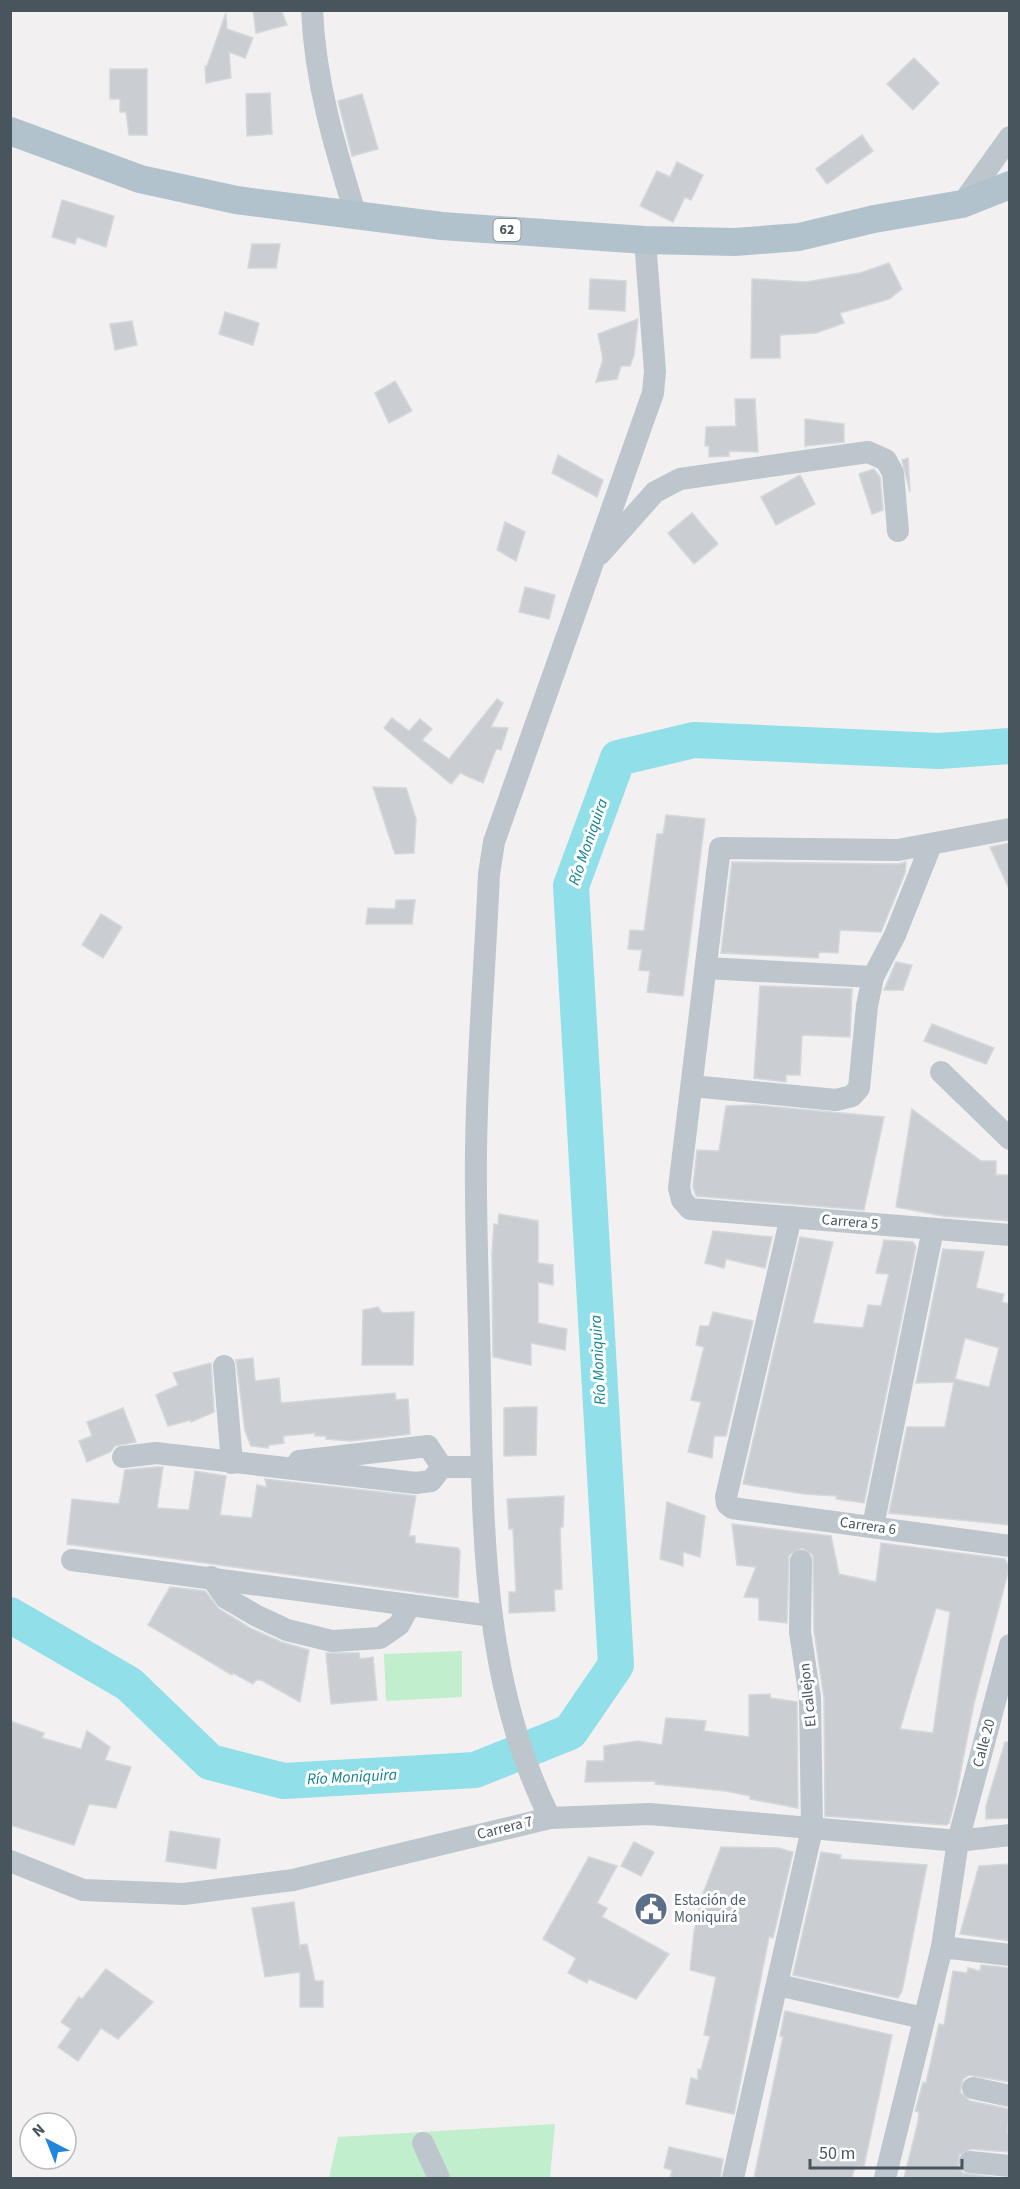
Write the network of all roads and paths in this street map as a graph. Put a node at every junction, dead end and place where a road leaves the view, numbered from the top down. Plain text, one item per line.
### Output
1 (312, 10) edge
2 (10, 131) edge
3 (1010, 137) edge
4 (1010, 185) edge
5 (962, 204) junction
6 (356, 216) junction
7 (645, 240) junction
8 (898, 531) dead end
9 (593, 563) junction
10 (1010, 829) edge
11 (931, 845) junction
12 (706, 968) junction
13 (873, 977) junction
14 (941, 1072) dead end
15 (692, 1086) junction
16 (1010, 1138) edge
17 (791, 1217) junction
18 (933, 1229) junction
19 (1010, 1235) edge
20 (224, 1366) dead end
21 (123, 1457) dead end
22 (232, 1463) junction
23 (260, 1466) junction
24 (441, 1467) junction
25 (482, 1467) junction
26 (873, 1526) junction
27 (1010, 1546) edge
28 (72, 1560) dead end
29 (801, 1561) dead end
30 (211, 1577) junction
31 (410, 1605) junction
32 (492, 1616) junction
33 (1010, 1644) edge
34 (550, 1818) junction
35 (812, 1829) junction
36 (1010, 1834) edge
37 (958, 1841) junction
38 (10, 1862) edge
39 (942, 1947) junction
40 (1010, 1955) edge
41 (777, 1985) junction
42 (923, 2018) junction
43 (973, 2088) dead end
44 (1010, 2096) edge
45 (423, 2143) dead end
46 (970, 2162) dead end
47 (1010, 2166) edge
48 (439, 2178) edge
49 (733, 2178) edge
50 (885, 2178) edge

1 - 6 street
2 - 6 main road, 62
3 - 5 street
4 - 5 main road, 62
5 - 7 main road, 62
6 - 7 main road, 62
7 - 9 street
8 - 9 street
9 - 25 street
10 - 11 street
11 - 12 street
11 - 13 street
12 - 13 street
12 - 15 street
13 - 15 street
14 - 16 street
15 - 17 street, Carrera 5
17 - 18 street, Carrera 5
17 - 26 street, Carrera 6
18 - 19 street, Carrera 5
18 - 26 street
20 - 22 street
21 - 22 street
22 - 23 street
23 - 24 street
23 - 24 street
24 - 25 street
25 - 32 street
26 - 27 street, Carrera 6
28 - 30 street
29 - 35 street, El callejon
30 - 31 street
30 - 31 street
31 - 32 street
32 - 34 street
33 - 37 street, Calle 20
34 - 35 street, Carrera 7
34 - 38 street, Carrera 7
35 - 37 street, Carrera 7
35 - 41 street, El callejon
36 - 37 street, Carrera 7
37 - 39 street, Calle 20
39 - 40 street
39 - 42 street, Calle 20
41 - 42 street
41 - 49 street, El callejon
42 - 50 street, Calle 20
43 - 44 street
45 - 48 street
46 - 47 street

